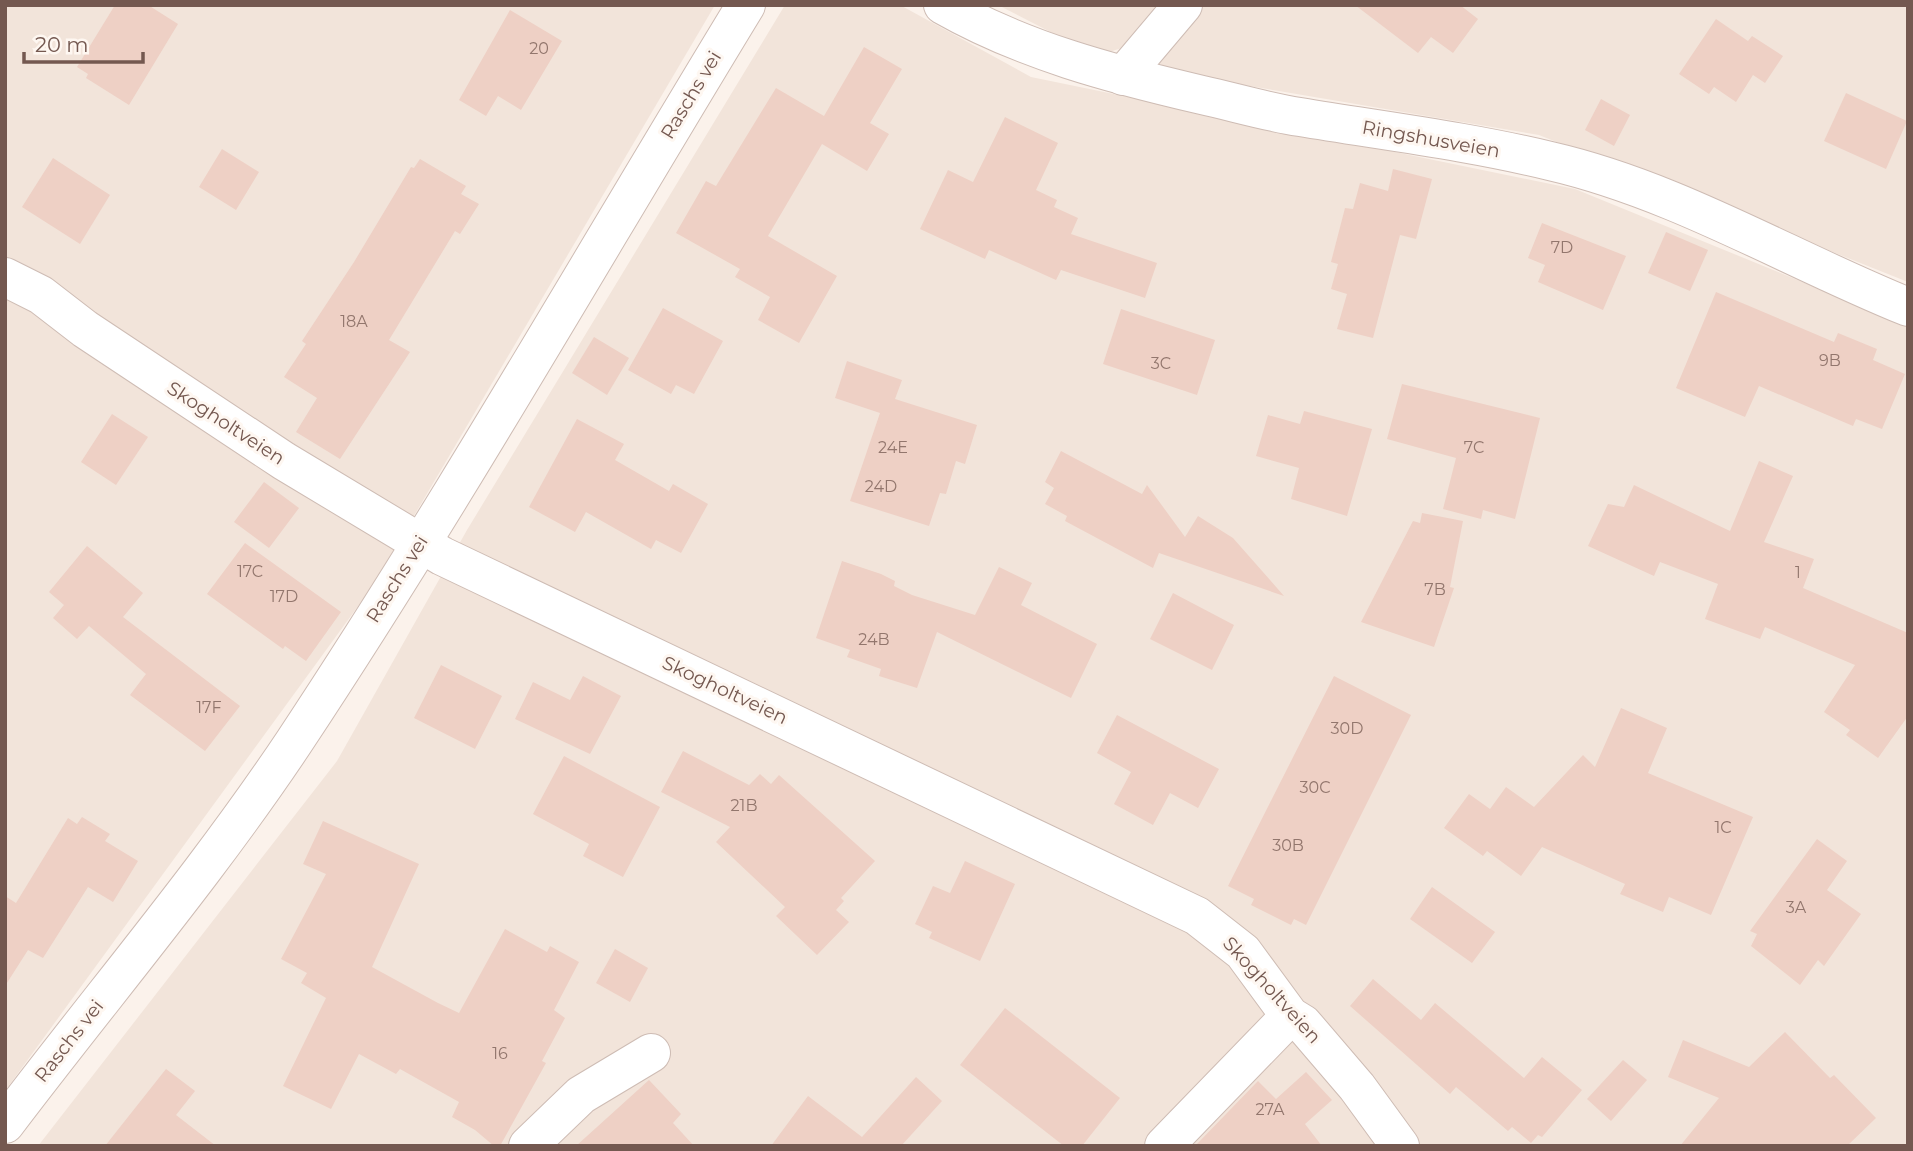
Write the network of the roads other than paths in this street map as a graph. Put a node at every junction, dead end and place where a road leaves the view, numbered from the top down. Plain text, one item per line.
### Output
1 (746, 5) edge
2 (943, 5) edge
3 (1183, 5) edge
4 (1123, 76) junction
5 (5, 277) edge
6 (1908, 307) edge
7 (421, 542) junction
8 (1290, 1016) junction
9 (651, 1053) dead end
10 (8, 1114) edge
11 (527, 1146) edge
12 (1164, 1146) edge
13 (1400, 1146) edge

1 - 7 street, Raschs vei
2 - 4 street, Ringshusveien
3 - 4 street
4 - 6 street, Ringshusveien
5 - 7 street, Skogholtveien
7 - 8 street, Skogholtveien
7 - 10 street, Raschs vei
8 - 12 street
8 - 13 street, Skogholtveien
9 - 11 street

